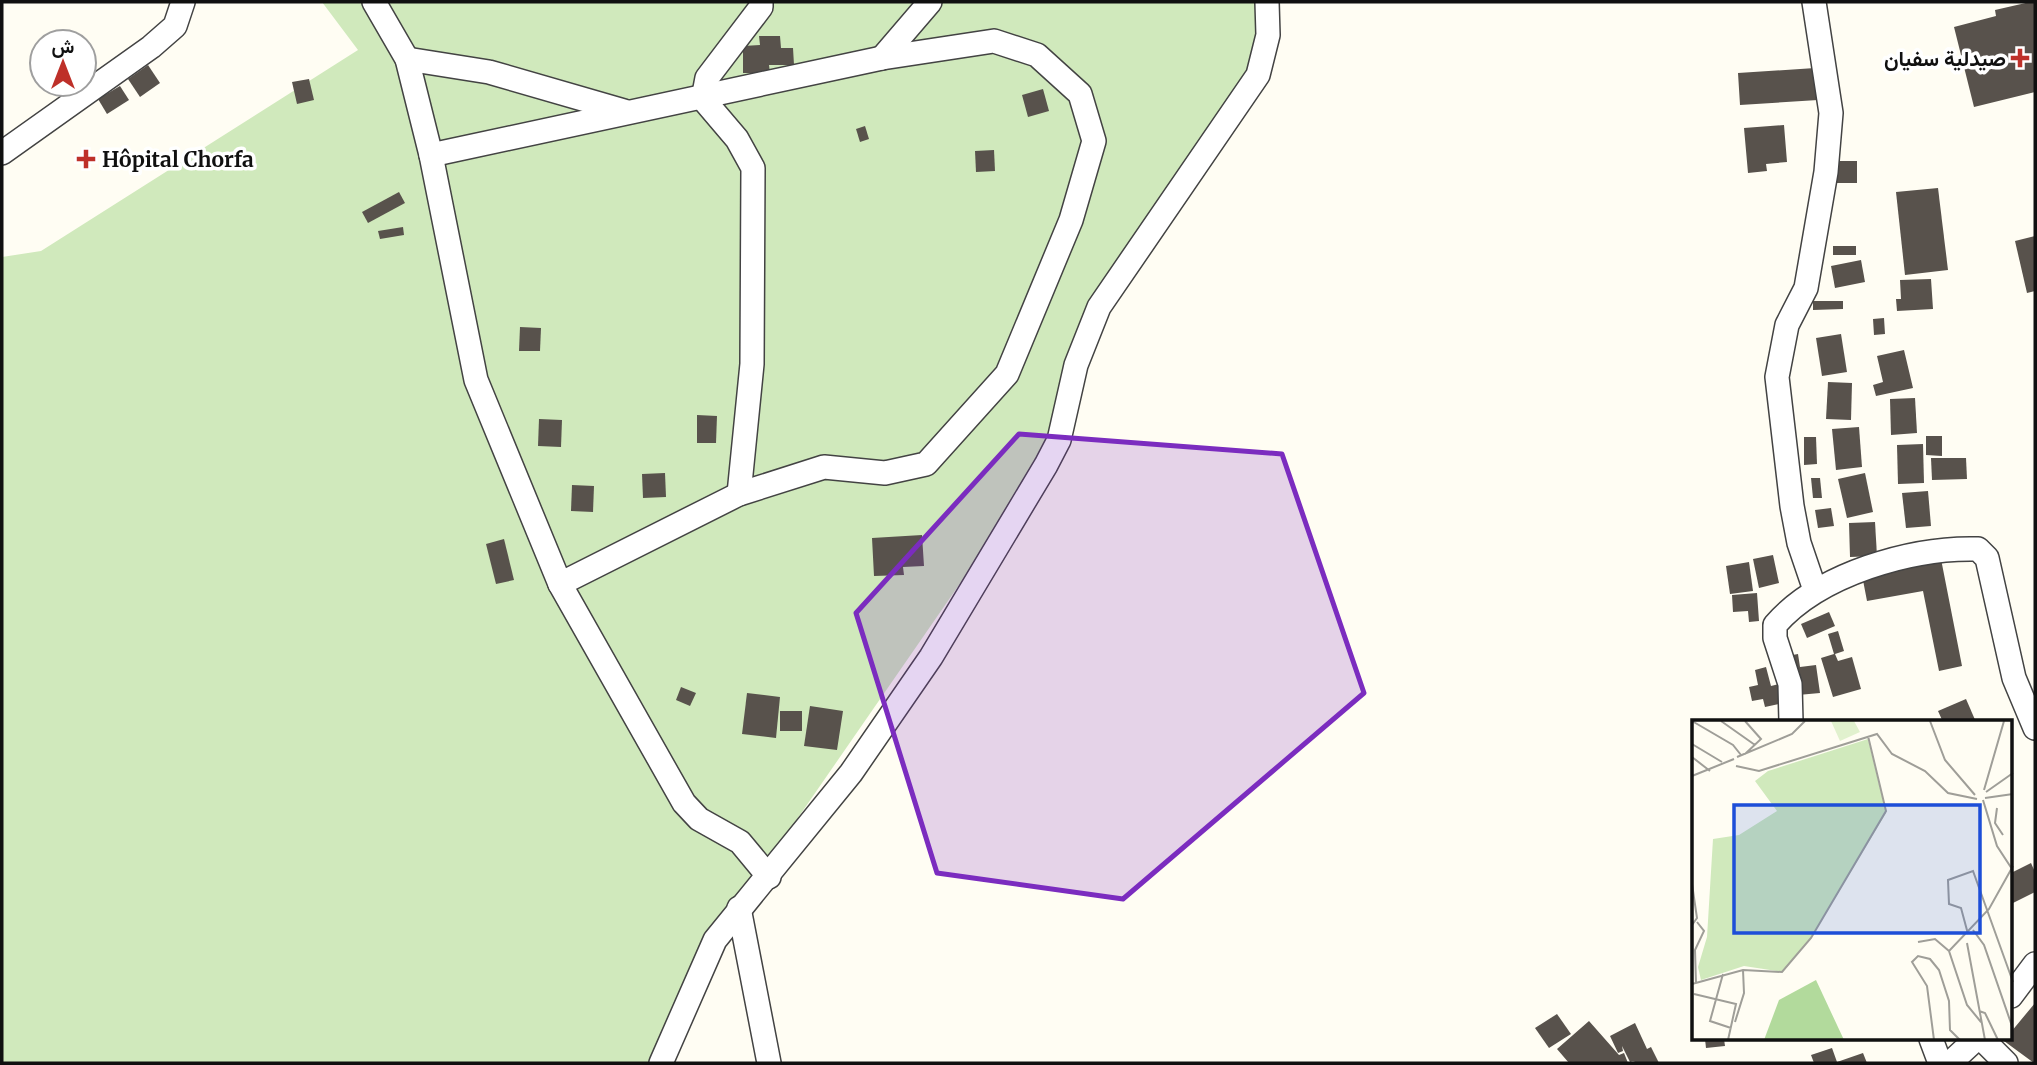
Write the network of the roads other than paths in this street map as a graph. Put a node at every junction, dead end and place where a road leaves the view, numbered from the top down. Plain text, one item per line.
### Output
1 (183, 2) edge
2 (374, 2) edge
3 (761, 2) edge
4 (930, 2) edge
5 (1267, 2) edge
6 (1814, 2) edge
7 (882, 58) junction
8 (407, 59) junction
9 (703, 99) junction
10 (627, 111) junction
11 (2, 153) edge
12 (430, 155) junction
13 (739, 494) junction
14 (560, 584) junction
15 (1815, 590) junction
16 (1791, 720) edge
17 (2035, 728) edge
18 (769, 877) junction
19 (739, 908) junction
20 (2035, 964) edge
21 (2012, 995) edge
22 (1931, 1040) edge
23 (1975, 1040) edge
24 (1983, 1040) edge
25 (661, 1063) edge
26 (769, 1063) edge
27 (1940, 1063) edge
28 (1950, 1063) edge
29 (2006, 1063) edge

1 - 11 street
2 - 8 street
3 - 9 street
4 - 7 street
5 - 18 street
6 - 15 street
7 - 9 street
7 - 13 street
8 - 10 street
8 - 12 street
9 - 10 street
9 - 13 street
10 - 12 street
12 - 14 street
13 - 14 street
14 - 18 street
15 - 16 street
15 - 17 street
18 - 19 street
19 - 25 street
19 - 26 street
20 - 21 street
22 - 27 street
23 - 28 street
24 - 29 street

